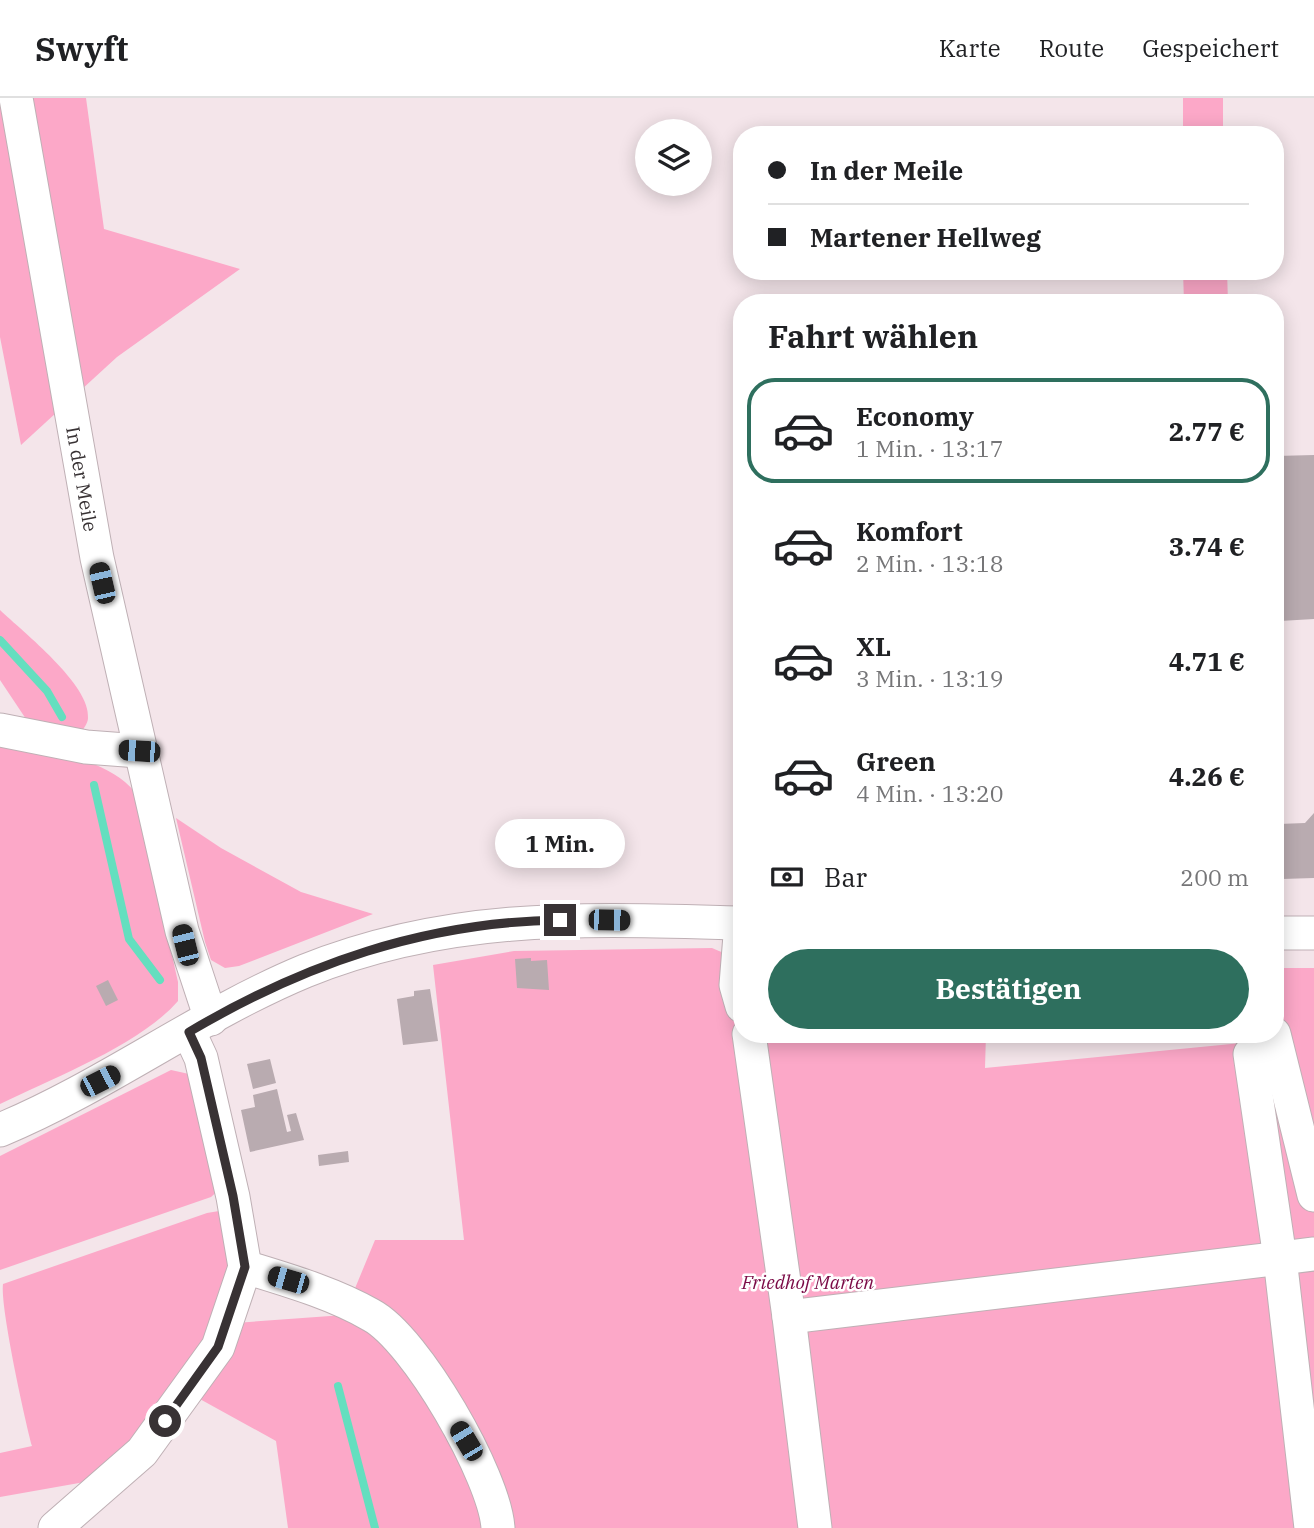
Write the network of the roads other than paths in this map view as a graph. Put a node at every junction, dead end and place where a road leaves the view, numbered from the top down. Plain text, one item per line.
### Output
1 (16, 98) edge
2 (0, 730) edge
3 (139, 751) junction
4 (733, 923) edge
5 (1284, 933) edge
6 (1314, 933) edge
7 (200, 1025) junction
8 (750, 1043) edge
9 (1262, 1044) edge
10 (1302, 1098) edge
11 (0, 1130) edge
12 (1314, 1195) edge
13 (1314, 1254) edge
14 (1280, 1258) junction
15 (245, 1267) junction
16 (789, 1317) junction
17 (55, 1528) edge
18 (499, 1528) edge
19 (816, 1528) edge
20 (1311, 1528) edge

1 - 3 street, In der Meile
2 - 3 street
3 - 7 street, In der Meile
4 - 7 street
5 - 6 street
7 - 11 street
7 - 15 street, In der Meile
8 - 16 street
9 - 10 street
9 - 14 street
10 - 12 street
13 - 14 street
14 - 16 street
14 - 20 street
15 - 17 street, In der Meile
15 - 18 street
16 - 19 street

